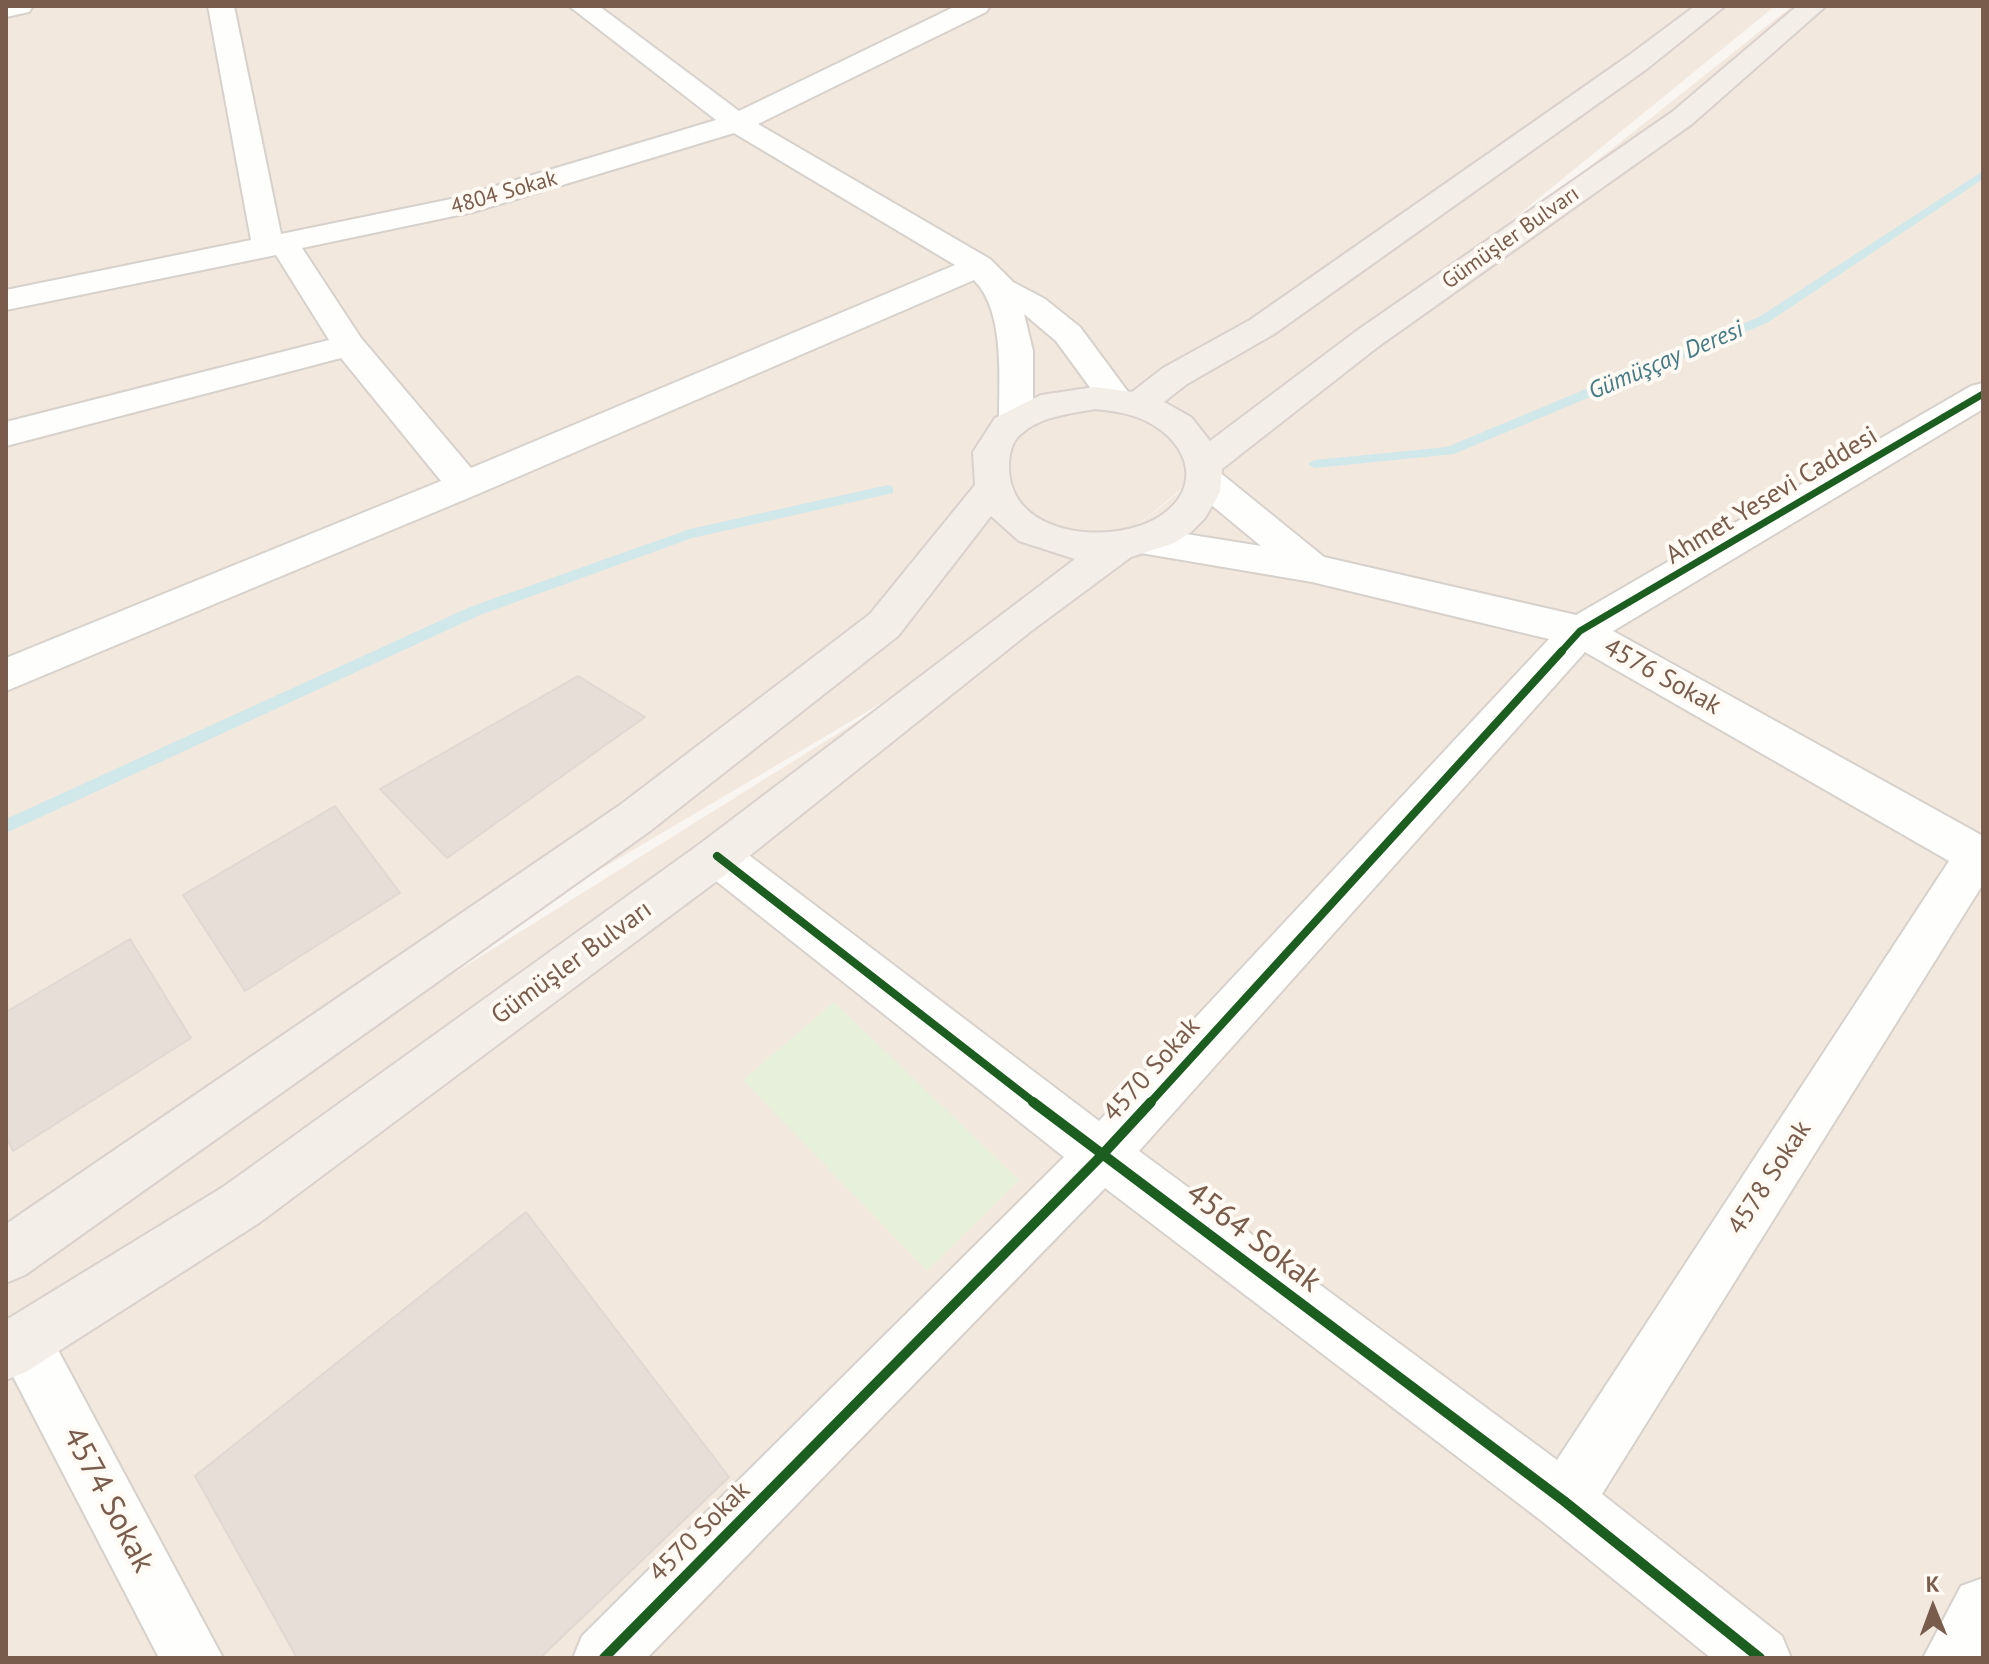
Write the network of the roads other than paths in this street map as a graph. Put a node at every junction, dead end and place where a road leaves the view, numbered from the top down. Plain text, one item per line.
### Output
1 (20, 6) edge
2 (221, 6) edge
3 (582, 6) edge
4 (977, 6) edge
5 (1712, 6) edge
6 (1813, 6) edge
7 (6, 9) edge
8 (737, 123) junction
9 (276, 246) junction
10 (990, 278) junction
11 (6, 300) edge
12 (349, 345) junction
13 (1983, 394) edge
14 (1127, 402) junction
15 (1016, 419) junction
16 (6, 434) edge
17 (1204, 472) junction
18 (465, 485) junction
19 (991, 490) junction
20 (1131, 544) junction
21 (1312, 568) junction
22 (1580, 631) junction
23 (6, 675) edge
24 (717, 856) junction
25 (1980, 856) edge
26 (1102, 1155) junction
27 (6, 1256) edge
28 (15, 1347) edge
29 (1564, 1501) junction
30 (1983, 1608) edge
31 (192, 1658) edge
32 (604, 1658) edge
33 (1760, 1658) edge
34 (1954, 1658) edge

1 - 7 street
2 - 9 street
3 - 8 street
4 - 8 street, 4804 Sokak
5 - 14 main road
6 - 17 main road, Gümüşler Bulvarı
8 - 9 street, 4804 Sokak
8 - 10 street
9 - 11 street, 4804 Sokak
9 - 12 street
10 - 14 street
10 - 15 street
10 - 18 street
12 - 16 street
12 - 18 street
13 - 22 street, Ahmet Yesevi Caddesi
14 - 15 main road
14 - 17 main road
15 - 19 main road
17 - 20 main road
17 - 21 street, 4576 Sokak
18 - 23 street
19 - 20 main road
19 - 27 main road
20 - 21 street, 4576 Sokak
20 - 24 main road, Gümüşler Bulvarı
21 - 22 street, 4576 Sokak
22 - 25 street, 4576 Sokak
22 - 26 street, 4570 Sokak
24 - 26 street, 4564 Sokak
24 - 28 main road, Gümüşler Bulvarı
25 - 29 street, 4578 Sokak
26 - 29 street, 4564 Sokak
26 - 32 street, 4570 Sokak
28 - 31 street, 4574 Sokak
29 - 33 street, 4564 Sokak
30 - 34 street

